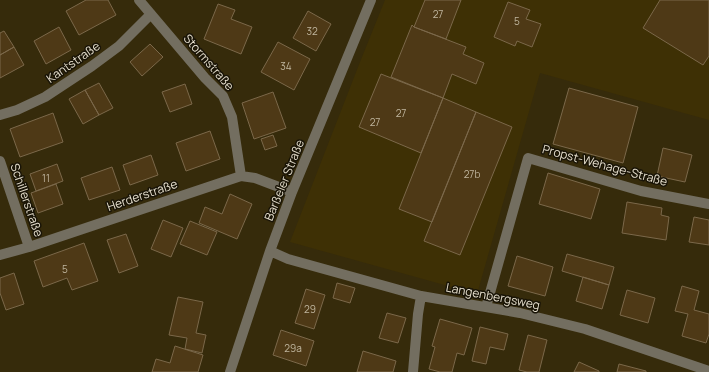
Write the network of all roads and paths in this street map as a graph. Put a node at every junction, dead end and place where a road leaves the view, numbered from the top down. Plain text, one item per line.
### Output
1 (139, 0) edge
2 (371, 0) edge
3 (151, 14) junction
4 (0, 115) edge
5 (0, 161) edge
6 (241, 176) junction
7 (292, 192) junction
8 (709, 204) edge
9 (29, 247) junction
10 (270, 251) junction
11 (0, 255) edge
12 (421, 296) junction
13 (486, 307) junction
14 (709, 371) edge
15 (230, 372) edge
16 (413, 372) edge

1 - 3 street, Stormstraße
2 - 7 street, Barßeler Straße
3 - 4 street, Kantstraße
3 - 6 street, Stormstraße
5 - 9 street, Schillerstraße
6 - 7 street
6 - 9 street, Herderstraße
7 - 10 street, Barßeler Straße
8 - 13 street, Propst-Wehage-Straße
9 - 11 street, Herderstraße
10 - 12 street, Langenbergsweg
10 - 15 street, Barßeler Straße
12 - 13 street, Langenbergsweg
12 - 16 street
13 - 14 street, Langenbergsweg

